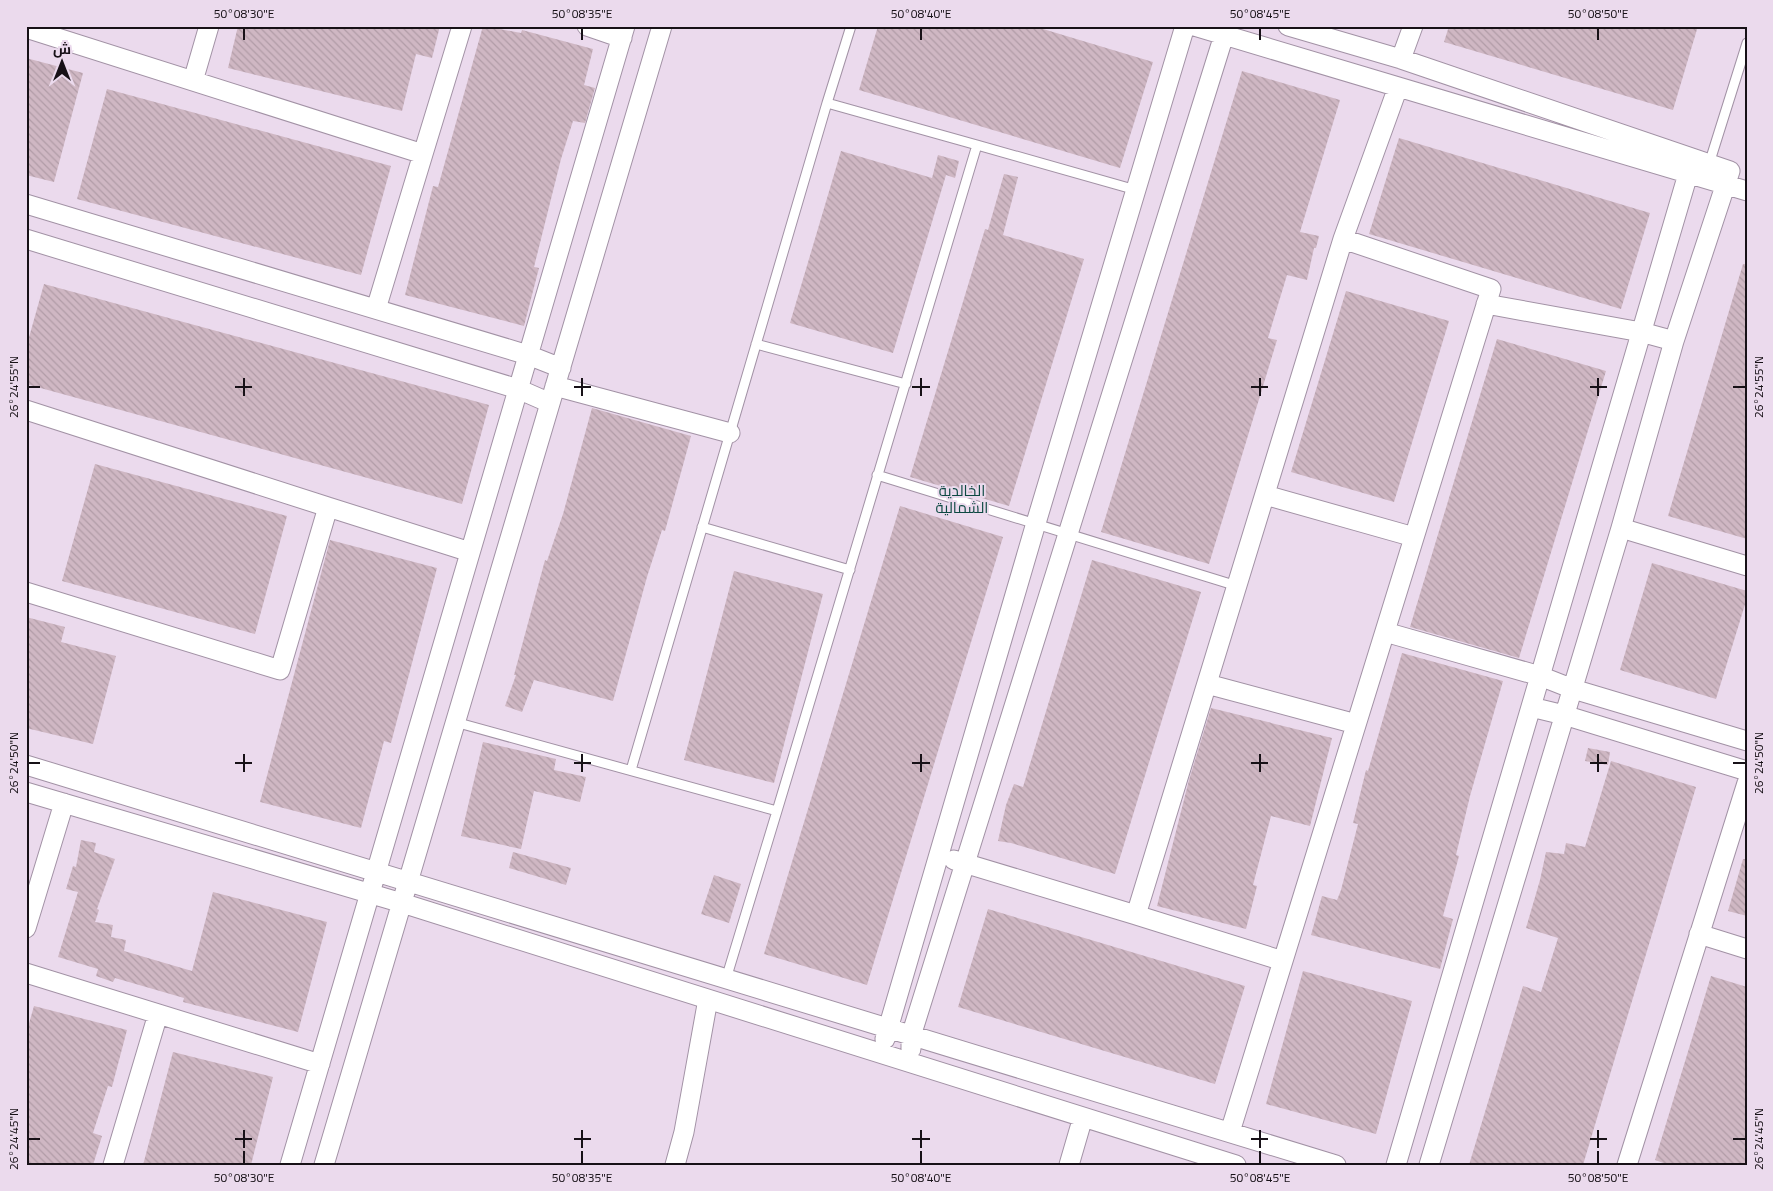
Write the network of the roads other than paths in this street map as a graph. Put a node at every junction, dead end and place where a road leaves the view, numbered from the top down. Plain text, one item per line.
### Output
1 (209, 26) edge
2 (462, 26) edge
3 (587, 26) edge
4 (662, 26) edge
5 (851, 26) edge
6 (1184, 26) edge
7 (1194, 26) edge
8 (1288, 26) edge
9 (1413, 26) edge
10 (26, 28) edge
11 (623, 32) edge
12 (1224, 35) junction
13 (1747, 43) edge
14 (1401, 59) junction
15 (193, 81) junction
16 (1398, 87) junction
17 (827, 103) junction
18 (977, 145) junction
19 (424, 154) junction
20 (1709, 165) junction
21 (1688, 174) junction
22 (1725, 185) junction
23 (1136, 190) junction
24 (1747, 191) edge
25 (26, 204) edge
26 (26, 239) edge
27 (1343, 240) junction
28 (1486, 304) junction
29 (376, 309) junction
30 (1641, 332) junction
31 (1674, 341) junction
32 (756, 344) junction
33 (528, 354) junction
34 (906, 384) junction
35 (555, 386) junction
36 (518, 390) junction
37 (26, 410) edge
38 (730, 432) junction
39 (877, 475) junction
40 (1265, 495) junction
41 (328, 507) junction
42 (1036, 523) junction
43 (702, 527) junction
44 (1621, 528) junction
45 (1068, 535) junction
46 (1414, 537) junction
47 (470, 552) junction
48 (1747, 566) edge
49 (850, 570) junction
50 (1237, 586) junction
51 (26, 592) edge
52 (1384, 632) junction
53 (1540, 676) junction
54 (1207, 684) junction
55 (1573, 689) junction
56 (1531, 707) junction
57 (1564, 715) junction
58 (456, 722) junction
59 (1356, 724) junction
60 (1747, 741) edge
61 (26, 765) edge
62 (631, 770) junction
63 (1747, 770) edge
64 (1747, 783) edge
65 (26, 792) edge
66 (64, 803) junction
67 (777, 811) junction
68 (939, 855) junction
69 (965, 863) junction
70 (376, 873) junction
71 (408, 882) junction
72 (369, 894) junction
73 (402, 903) junction
74 (1136, 915) junction
75 (26, 928) edge
76 (1699, 934) junction
77 (1747, 949) edge
78 (1283, 962) junction
79 (26, 973) edge
80 (726, 979) junction
81 (708, 999) junction
82 (158, 1014) junction
83 (888, 1029) junction
84 (911, 1036) junction
85 (880, 1053) junction
86 (911, 1062) junction
87 (320, 1064) junction
88 (1083, 1117) junction
89 (1230, 1132) junction
90 (113, 1165) edge
91 (290, 1165) edge
92 (324, 1165) edge
93 (675, 1165) edge
94 (1069, 1165) edge
95 (1236, 1165) edge
96 (1336, 1165) edge
97 (1396, 1165) edge
98 (1429, 1165) edge
99 (1627, 1165) edge

1 - 15 street
2 - 19 street
3 - 11 street
4 - 35 street
5 - 17 lane
6 - 23 street
7 - 12 street
8 - 14 street
9 - 14 street
10 - 15 street
11 - 33 street
12 - 16 street
12 - 45 street
13 - 20 lane
14 - 20 street
15 - 19 street
16 - 21 street
16 - 27 street
17 - 18 lane
17 - 32 lane
18 - 23 lane
18 - 34 lane
19 - 29 street
20 - 22 street
21 - 22 street
21 - 30 street
22 - 24 street
22 - 31 street
23 - 42 street
25 - 29 street
26 - 36 street
27 - 28 street
27 - 40 street
28 - 30 street
28 - 46 street
29 - 33 street
30 - 31 street
30 - 53 street
31 - 44 street
32 - 34 lane
32 - 38 lane
33 - 35 street
33 - 36 street
34 - 39 lane
35 - 36 street
35 - 38 street
35 - 58 street
36 - 47 street
37 - 41 street
38 - 43 lane
39 - 42 lane
39 - 49 lane
40 - 46 street
40 - 50 street
41 - 47 street
41 - 51 street
42 - 45 lane
42 - 68 street
43 - 49 lane
43 - 62 lane
44 - 48 street
44 - 55 street
45 - 50 lane
45 - 69 street
46 - 52 street
47 - 70 street
49 - 67 lane
50 - 54 street
52 - 53 street
52 - 59 street
53 - 55 street
53 - 56 street
54 - 59 street
54 - 74 street
55 - 57 street
55 - 60 street
56 - 57 street
56 - 97 street
57 - 63 street
57 - 98 street
58 - 62 lane
58 - 71 street
59 - 78 street
61 - 70 street
62 - 67 lane
64 - 76 street
65 - 66 street
66 - 72 street
66 - 75 street
67 - 80 lane
68 - 69 street
68 - 83 street
69 - 74 street
69 - 84 street
70 - 71 street
70 - 72 street
71 - 73 street
71 - 80 street
72 - 73 street
72 - 87 street
73 - 81 street
73 - 92 street
74 - 78 street
76 - 77 street
76 - 99 street
78 - 89 street
79 - 82 street
80 - 83 street
81 - 85 street
81 - 93 street
82 - 87 street
82 - 90 street
83 - 84 street
83 - 85 street
84 - 86 street
84 - 89 street
85 - 86 street
86 - 88 street
87 - 91 street
88 - 94 street
88 - 95 street
89 - 96 street

